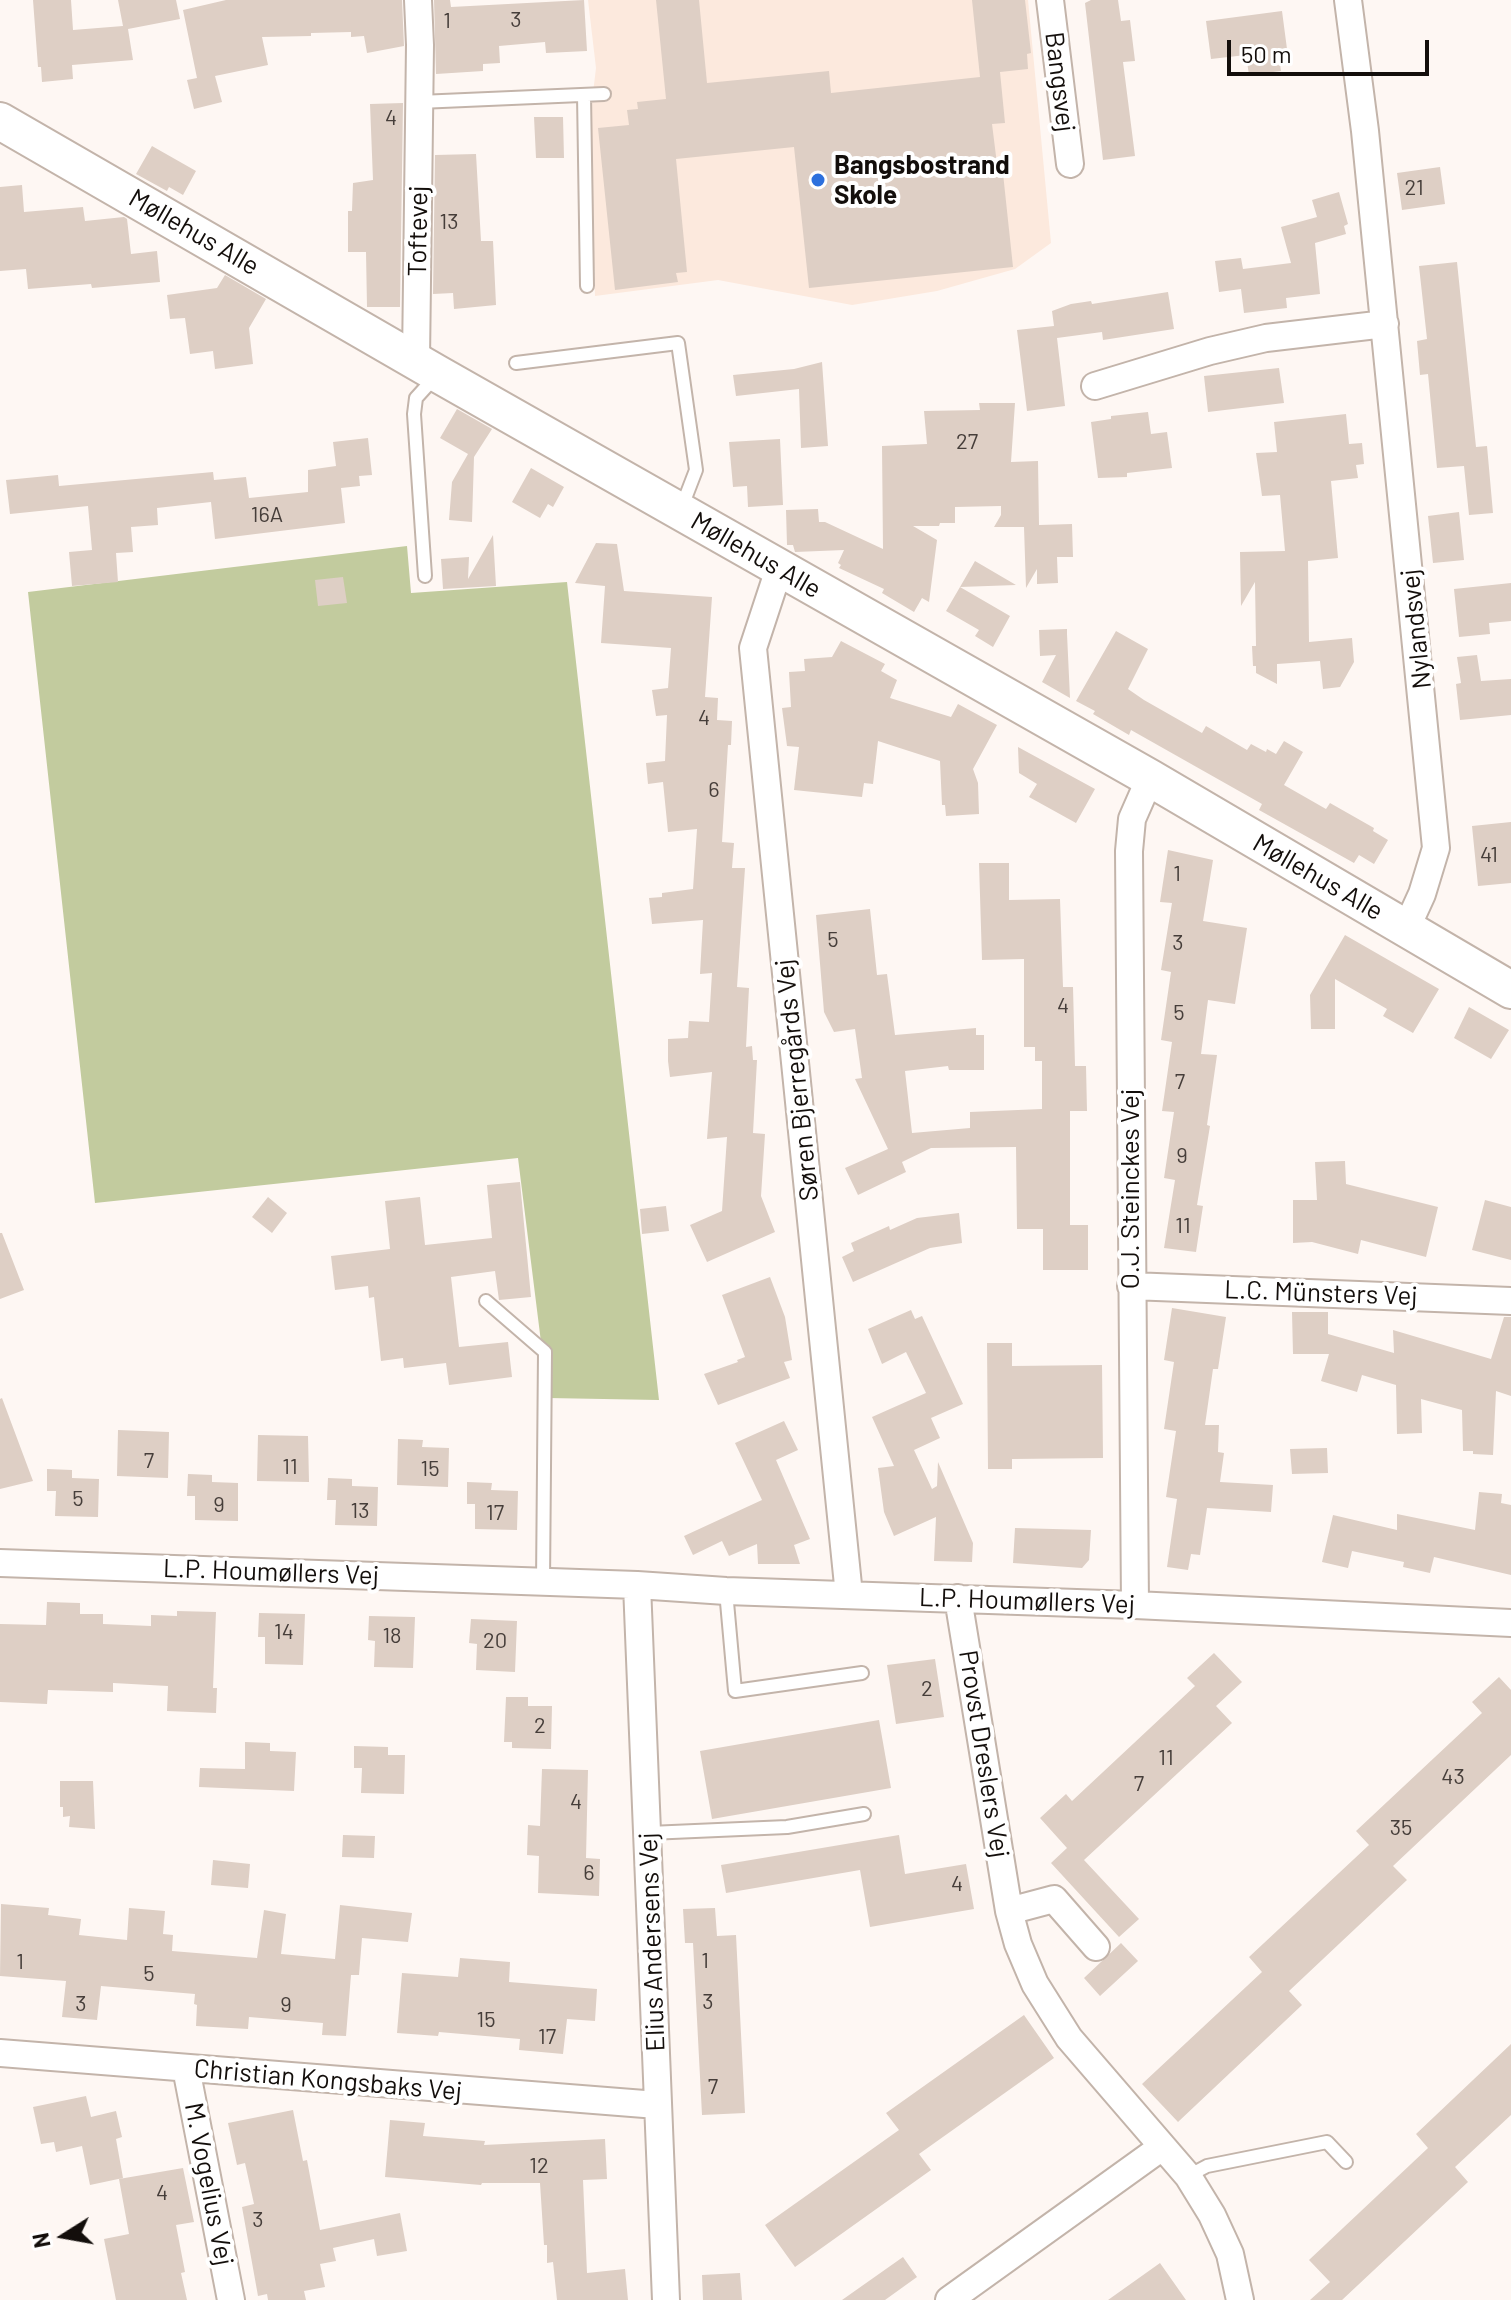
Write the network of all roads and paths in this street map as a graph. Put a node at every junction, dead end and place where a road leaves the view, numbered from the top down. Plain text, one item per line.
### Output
1 (418, 0) edge
2 (1050, 0) edge
3 (1348, 0) edge
4 (604, 94) dead end
5 (584, 95) junction
6 (419, 102) junction
7 (0, 121) edge
8 (1070, 164) dead end
9 (587, 286) dead end
10 (1385, 324) junction
11 (516, 363) dead end
12 (427, 367) junction
13 (1095, 386) dead end
14 (680, 512) junction
15 (779, 569) junction
16 (425, 576) dead end
17 (1150, 778) junction
18 (1406, 929) junction
19 (1511, 990) edge
20 (1131, 1286) junction
21 (486, 1301) dead end
22 (1511, 1301) edge
23 (0, 1563) edge
24 (543, 1582) junction
25 (637, 1585) junction
26 (726, 1591) junction
27 (849, 1595) junction
28 (958, 1598) junction
29 (1135, 1605) junction
30 (1511, 1623) edge
31 (862, 1673) dead end
32 (864, 1814) dead end
33 (649, 1833) junction
34 (1009, 1911) junction
35 (1096, 1947) dead end
36 (0, 2053) edge
37 (186, 2068) junction
38 (657, 2105) junction
39 (1162, 2147) junction
40 (1346, 2162) dead end
41 (1188, 2176) junction
42 (231, 2300) edge
43 (666, 2300) edge
44 (949, 2300) edge
45 (1240, 2300) edge

1 - 6 street, Toftevej
2 - 8 street, Bangsvej
3 - 10 street, Nylandsvej
4 - 5 lane
5 - 6 lane
5 - 9 lane
6 - 12 street, Toftevej
7 - 12 street, Møllehus Alle
10 - 13 street
10 - 18 street, Nylandsvej
11 - 14 lane
12 - 14 street, Møllehus Alle
12 - 16 lane
14 - 15 street, Møllehus Alle
15 - 17 street, Møllehus Alle
15 - 27 street, Søren Bjerregårds Vej
17 - 18 street, Møllehus Alle
17 - 20 street, O.J. Steinckes Vej
18 - 19 street, Møllehus Alle
20 - 22 street, L.C. Münsters Vej
20 - 29 street, O.J. Steinckes Vej
21 - 24 lane
23 - 24 street, L.P. Houmøllers Vej
24 - 25 street, L.P. Houmøllers Vej
25 - 26 street, L.P. Houmøllers Vej
25 - 33 street, Elius Andersens Vej
26 - 27 street, L.P. Houmøllers Vej
26 - 31 lane
27 - 28 street, L.P. Houmøllers Vej
28 - 29 street, L.P. Houmøllers Vej
28 - 34 street, Provst Dreslers Vej
29 - 30 street, L.P. Houmøllers Vej
32 - 33 lane
33 - 38 street, Elius Andersens Vej
34 - 35 street
34 - 39 street, Provst Dreslers Vej
36 - 37 street, Christian Kongsbaks Vej
37 - 38 street, Christian Kongsbaks Vej
37 - 42 street, M. Vogelius Vej
38 - 43 street, Elius Andersens Vej
39 - 41 street, Provst Dreslers Vej
39 - 44 street
40 - 41 lane
41 - 45 street, Provst Dreslers Vej

